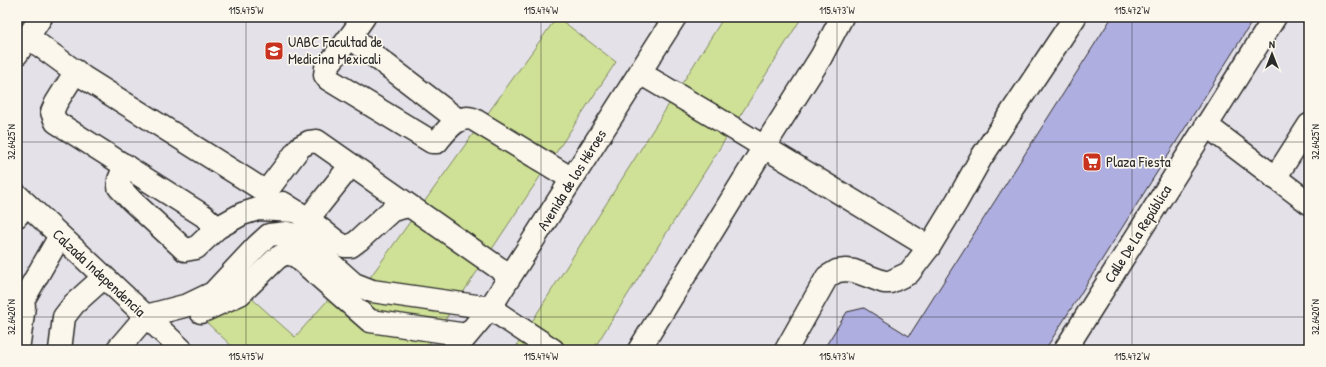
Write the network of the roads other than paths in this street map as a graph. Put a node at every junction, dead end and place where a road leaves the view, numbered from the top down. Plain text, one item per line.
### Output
1 (40, 17) edge
2 (364, 17) edge
3 (675, 17) edge
4 (842, 17) edge
5 (1075, 17) edge
6 (1275, 17) edge
7 (350, 37) junction
8 (22, 45) edge
9 (76, 72) junction
10 (640, 73) junction
11 (458, 120) junction
12 (1206, 125) junction
13 (1309, 125) edge
14 (764, 147) junction
15 (125, 165) junction
16 (351, 165) junction
17 (1275, 178) junction
18 (572, 179) junction
19 (266, 192) junction
20 (1309, 203) edge
21 (20, 205) edge
22 (408, 206) junction
23 (302, 215) junction
24 (216, 228) junction
25 (60, 236) junction
26 (344, 246) junction
27 (929, 247) junction
28 (510, 276) junction
29 (104, 277) junction
30 (354, 284) junction
31 (20, 301) edge
32 (490, 308) junction
33 (152, 322) junction
34 (461, 344) edge
35 (18, 350) edge
36 (60, 350) edge
37 (117, 350) edge
38 (182, 350) edge
39 (553, 350) edge
40 (639, 350) edge
41 (786, 350) edge
42 (1065, 350) edge

1 - 8 street
2 - 7 street
3 - 10 street, Avenida de los Héroes
4 - 14 street
5 - 27 street
6 - 12 street, Calle De La República
7 - 11 street
7 - 11 street
8 - 9 street
9 - 15 street
9 - 19 street
10 - 14 street
10 - 18 street, Avenida de los Héroes
11 - 18 street
12 - 17 street
12 - 42 street, Calle De La República
13 - 17 street
14 - 27 street
14 - 40 street
15 - 24 street
15 - 24 street
16 - 19 street
16 - 22 street
16 - 23 street
17 - 20 street
18 - 28 street, Avenida de los Héroes
19 - 23 street
21 - 25 street, Calzada Independencia
22 - 26 street
22 - 28 street
23 - 24 street
23 - 26 street
25 - 29 street, Calzada Independencia
25 - 31 street
26 - 30 street
27 - 41 street
28 - 32 street, Avenida de los Héroes
29 - 33 street, Calzada Independencia
29 - 36 street
30 - 32 street
30 - 33 street
31 - 35 street
32 - 34 street, Avenida de los Héroes
32 - 39 street
33 - 34 street
33 - 37 street
33 - 38 street, Calzada Independencia

